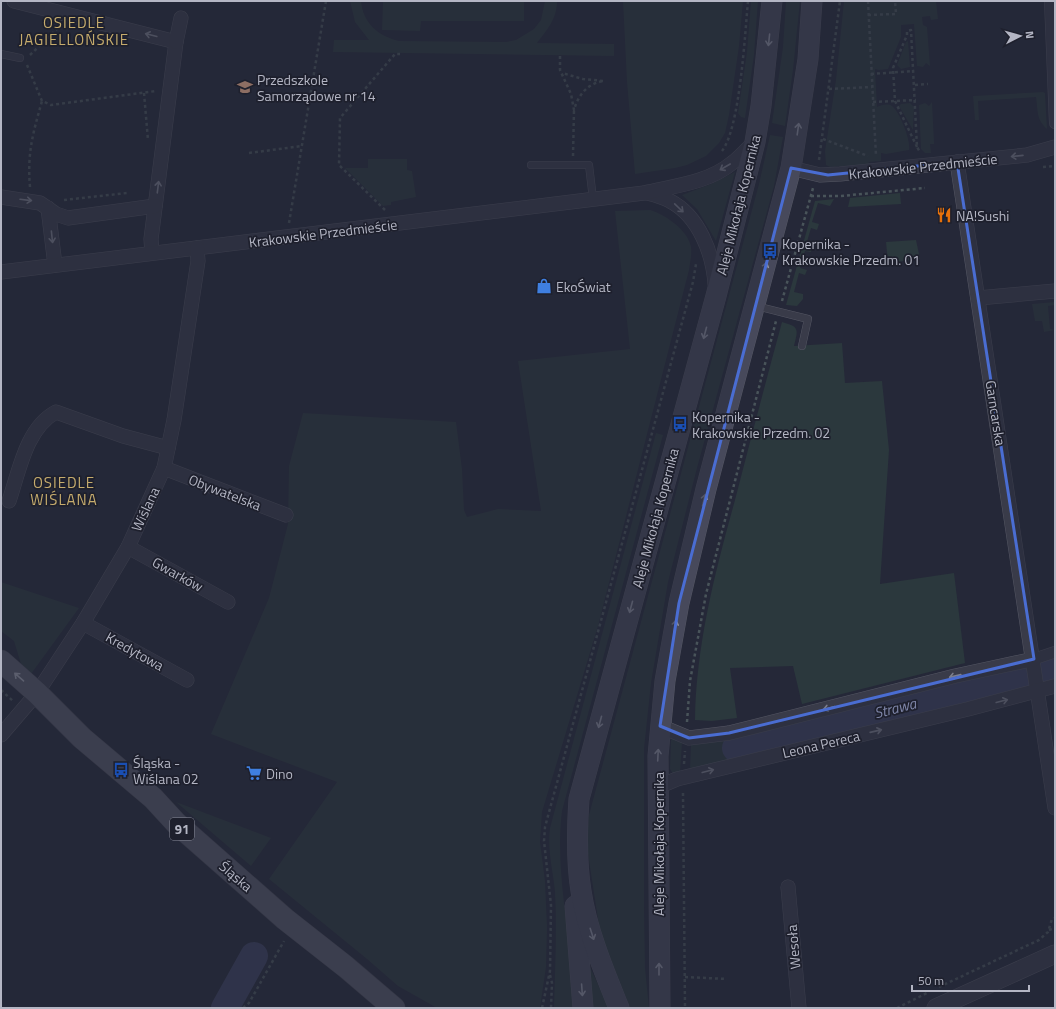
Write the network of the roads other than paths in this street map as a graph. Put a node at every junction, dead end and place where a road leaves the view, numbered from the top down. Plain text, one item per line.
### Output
1 (14, 1) edge
2 (772, 1) edge
3 (812, 1) edge
4 (1050, 1) edge
5 (181, 18) dead end
6 (176, 42) junction
7 (1, 54) edge
8 (20, 58) dead end
9 (1055, 123) edge
10 (755, 142) junction
11 (1055, 147) edge
12 (957, 162) junction
13 (531, 165) dead end
14 (791, 168) junction
15 (644, 193) junction
16 (1, 197) edge
17 (593, 199) junction
18 (40, 204) junction
19 (155, 206) junction
20 (197, 248) junction
21 (152, 253) junction
22 (55, 265) junction
23 (1, 272) edge
24 (1055, 291) edge
25 (716, 296) junction
26 (978, 298) junction
27 (756, 306) junction
28 (802, 346) dead end
29 (168, 448) junction
30 (164, 468) junction
31 (9, 501) dead end
32 (286, 515) dead end
33 (128, 547) junction
34 (228, 602) dead end
35 (83, 622) junction
36 (1055, 652) edge
37 (1, 661) edge
38 (1034, 662) junction
39 (187, 680) dead end
40 (1, 681) edge
41 (1038, 686) junction
42 (1055, 686) edge
43 (33, 699) junction
44 (660, 726) junction
45 (1, 735) edge
46 (658, 787) junction
47 (579, 799) junction
48 (1055, 808) edge
49 (788, 887) dead end
50 (1055, 954) edge
51 (394, 1008) edge
52 (582, 1008) edge
53 (619, 1008) edge
54 (660, 1008) edge
55 (799, 1008) edge
56 (936, 1008) edge

6 -> 1 street
2 -> 10 main road, Aleje Mikołaja Kopernika
14 -> 3 main road, Aleje Mikołaja Kopernika
4 - 9 street
5 - 6 street
19 -> 6 street
7 - 8 lane
10 -> 15 street, Krakowskie Przedmieście
10 - 25 main road, Aleje Mikołaja Kopernika
11 -> 12 street, Krakowskie Przedmieście
12 - 14 street, Krakowskie Przedmieście
12 - 26 street, Garncarska
13 - 17 lane
27 -> 14 main road, Aleje Mikołaja Kopernika
15 - 17 street, Krakowskie Przedmieście
15 -> 25 street, Krakowskie Przedmieście
16 -> 18 street
17 - 20 street, Krakowskie Przedmieście
18 - 19 street
18 -> 22 street
19 - 21 street
20 - 21 street, Krakowskie Przedmieście
20 - 29 street, Wiślana
21 - 22 street, Krakowskie Przedmieście
22 - 23 street, Krakowskie Przedmieście
24 - 26 street
25 -> 47 main road, Aleje Mikołaja Kopernika
26 - 38 street, Garncarska
27 - 28 lane
44 -> 27 main road, Aleje Mikołaja Kopernika
29 - 30 street, Wiślana
29 - 31 street
30 - 32 street, Obywatelska
30 - 33 street, Wiślana
33 - 34 street, Gwarków
33 - 35 street, Wiślana
35 - 39 street, Kredytowa
35 - 43 street, Wiślana
36 - 38 street
43 -> 37 main road, Śląska / 91
38 - 41 street, Garncarska
38 -> 44 street
40 - 43 main road, Śląska / 91
41 - 42 street, Leona Pereca
46 -> 41 street, Leona Pereca
41 - 48 street
43 - 45 street, Wiślana
43 - 51 main road, Śląska / 91
46 -> 44 main road, Aleje Mikołaja Kopernika
54 -> 46 main road, Aleje Mikołaja Kopernika
47 -> 52 main road
47 -> 53 main road, Aleje Mikołaja Kopernika
49 - 55 street, Wesoła
50 - 56 street

